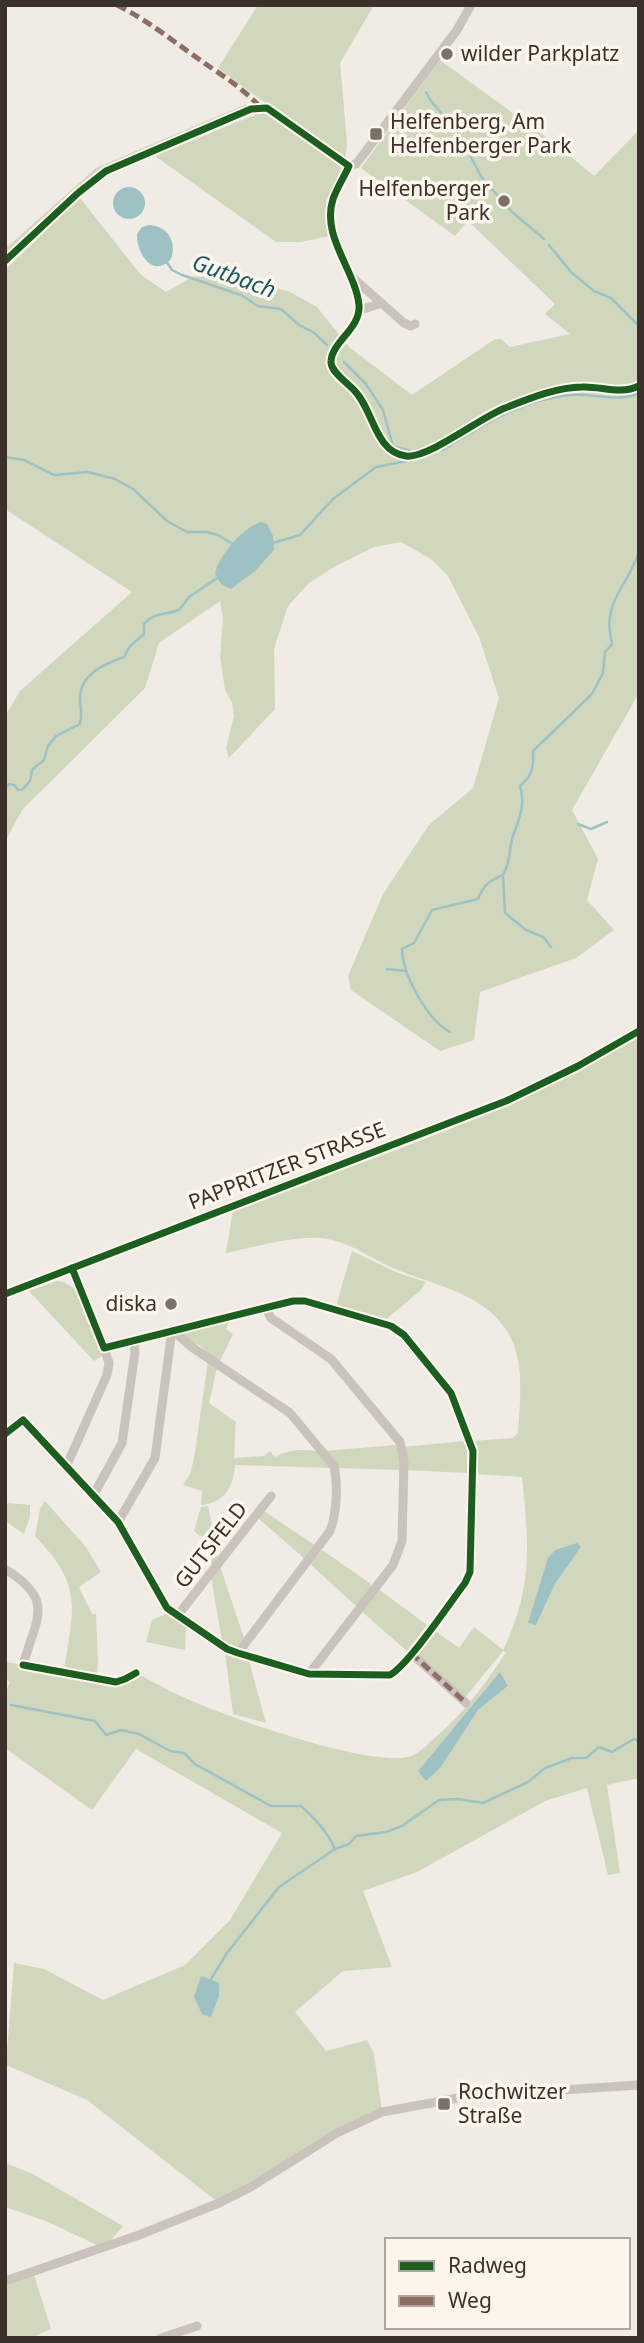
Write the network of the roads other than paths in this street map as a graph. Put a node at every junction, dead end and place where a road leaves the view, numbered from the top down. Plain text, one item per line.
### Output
1 (471, 5) edge
2 (349, 166) junction
3 (5, 261) edge
4 (351, 277) junction
5 (379, 304) junction
6 (359, 310) junction
7 (415, 324) dead end
8 (639, 386) edge
9 (639, 1031) edge
10 (72, 1268) junction
11 (5, 1294) edge
12 (265, 1307) junction
13 (172, 1330) junction
14 (134, 1340) junction
15 (104, 1348) junction
16 (5, 1434) edge
17 (66, 1467) junction
18 (93, 1496) junction
19 (271, 1496) dead end
20 (118, 1522) junction
21 (5, 1569) edge
22 (178, 1615) junction
23 (238, 1653) junction
24 (411, 1653) junction
25 (23, 1665) dead end
26 (309, 1674) junction
27 (466, 1703) dead end
28 (639, 2085) edge
29 (5, 2281) edge
30 (197, 2326) dead end
31 (161, 2338) edge

1 - 2 street
2 - 3 street
2 - 4 street
4 - 5 street
4 - 6 street
5 - 6 street
5 - 7 street
6 - 8 street
9 - 10 street, PAPPRITZER STRASSE
10 - 11 street, PAPPRITZER STRASSE
10 - 15 street
12 - 13 street
12 - 24 street
12 - 26 street
13 - 14 street
13 - 20 street
13 - 23 street
14 - 15 street
14 - 18 street
15 - 17 street
16 - 17 street
17 - 18 street
18 - 20 street
19 - 22 street, GUTSFELD
20 - 22 street
21 - 25 street
22 - 23 street
23 - 26 street
24 - 26 street
24 - 27 street
28 - 29 street
30 - 31 street

